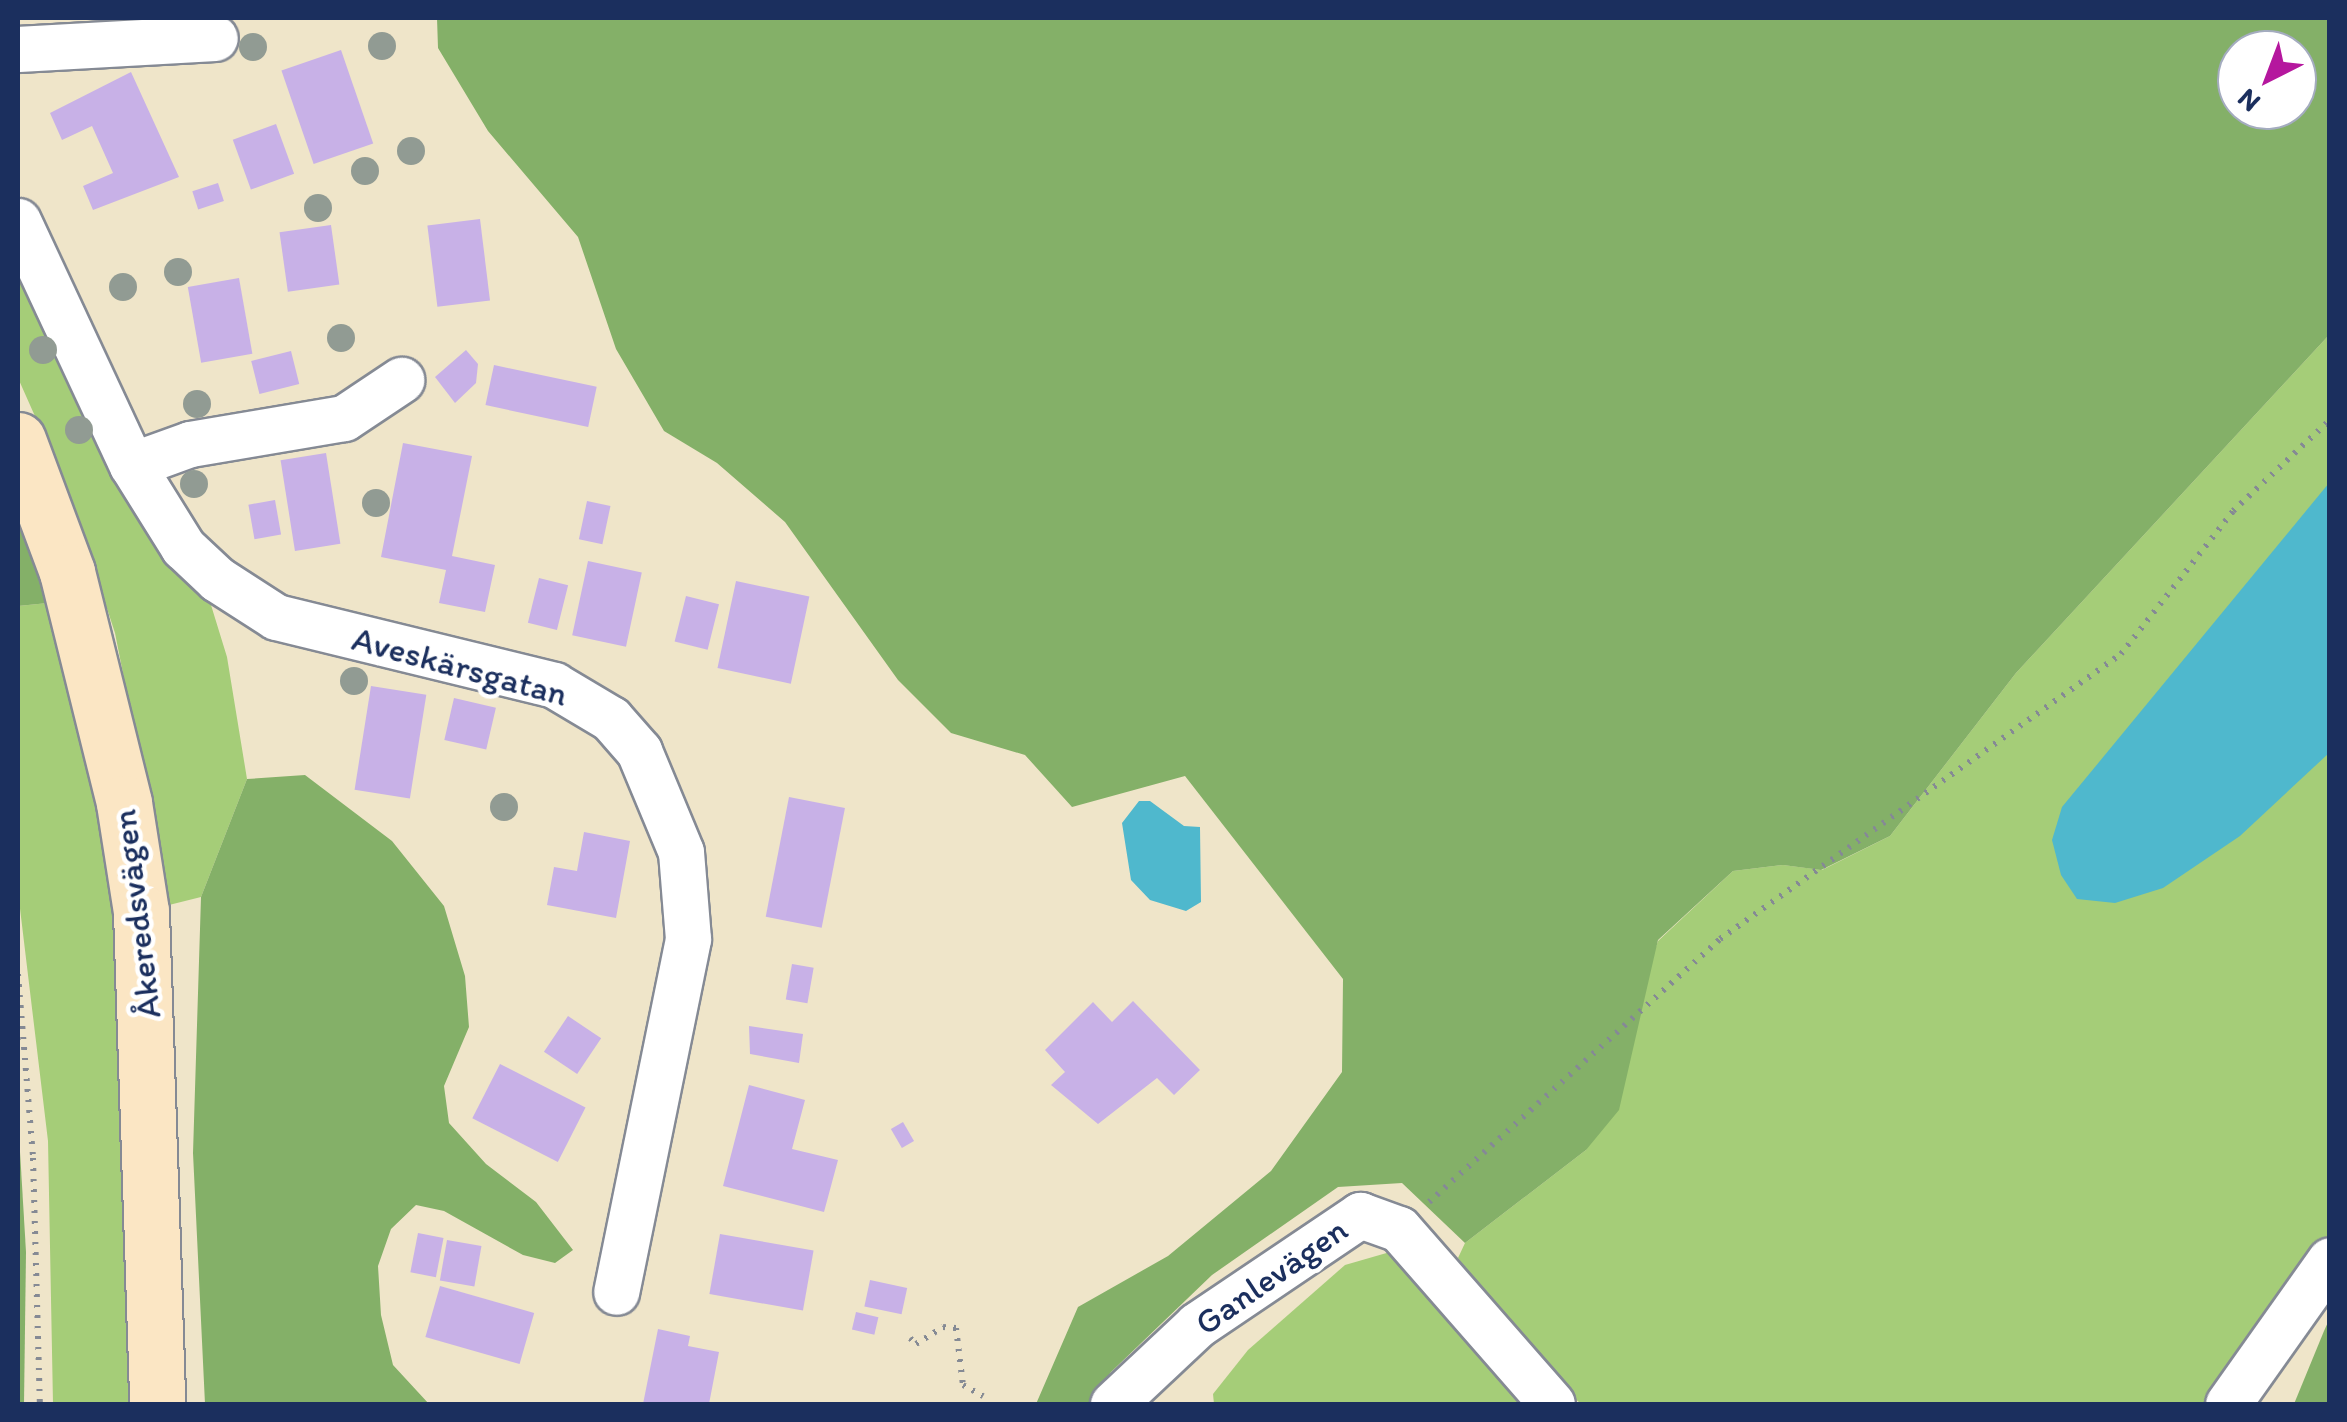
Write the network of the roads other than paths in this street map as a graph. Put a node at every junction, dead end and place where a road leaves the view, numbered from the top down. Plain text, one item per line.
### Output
1 (214, 38) dead end
2 (18, 50) edge
3 (18, 221) edge
4 (401, 380) dead end
5 (18, 440) edge
6 (132, 466) junction
7 (2330, 1260) edge
8 (616, 1292) dead end
9 (157, 1404) edge
10 (1113, 1404) edge
11 (1552, 1404) edge
12 (2228, 1404) edge

1 - 2 street
3 - 6 street, Aveskärsgatan
4 - 6 street
5 - 9 street, Åkeredsvägen
6 - 8 street, Aveskärsgatan
7 - 12 street
10 - 11 street, Ganlevägen

